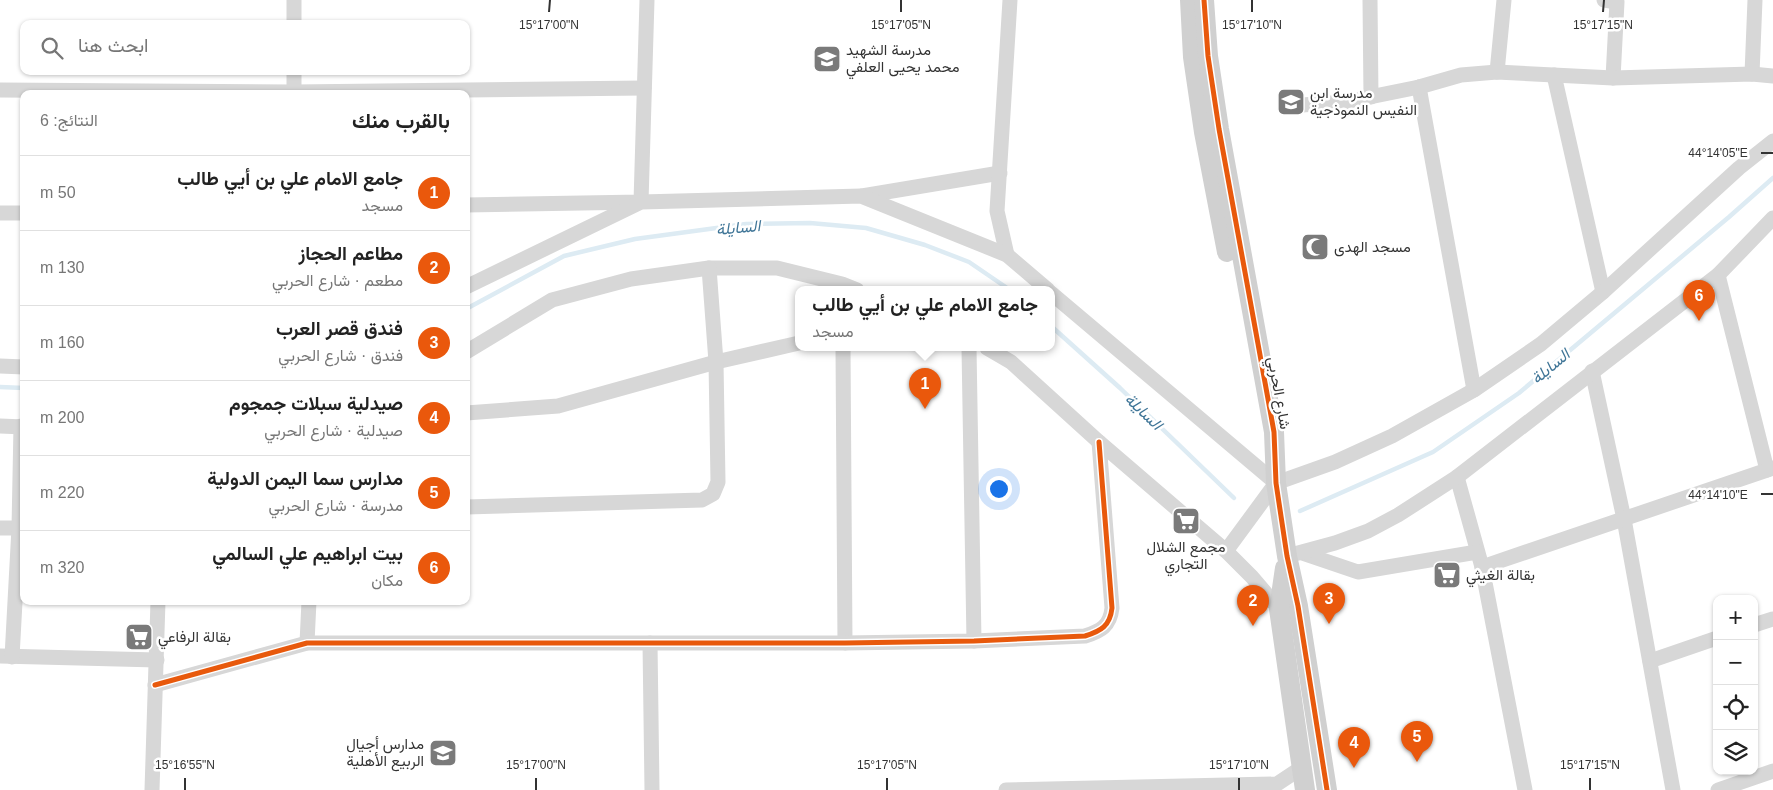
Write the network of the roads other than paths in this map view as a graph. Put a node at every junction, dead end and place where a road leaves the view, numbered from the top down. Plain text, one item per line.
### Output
1 (294, 0) edge
2 (647, 0) edge
3 (1010, 0) edge
4 (1190, 0) edge
5 (1204, 0) edge
6 (1370, 0) edge
7 (1504, 0) edge
8 (1604, 0) edge
9 (1755, 0) edge
10 (294, 20) edge
11 (1497, 72) junction
12 (1752, 74) junction
13 (294, 75) edge
14 (1554, 75) junction
15 (1773, 76) edge
16 (1613, 78) junction
17 (1419, 87) junction
18 (644, 88) junction
19 (0, 90) edge
20 (20, 90) edge
21 (294, 90) edge
22 (469, 90) edge
23 (1371, 97) junction
24 (1302, 104) dead end
25 (1773, 141) edge
26 (1000, 173) junction
27 (861, 196) junction
28 (641, 202) junction
29 (470, 205) edge
30 (20, 213) edge
31 (0, 214) edge
32 (1772, 220) edge
33 (1007, 255) junction
34 (709, 268) junction
35 (1718, 275) junction
36 (470, 285) edge
37 (839, 286) edge
38 (1043, 286) edge
39 (1603, 292) junction
40 (1055, 296) edge
41 (795, 344) edge
42 (470, 350) edge
43 (843, 351) edge
44 (969, 351) edge
45 (992, 351) edge
46 (716, 362) junction
47 (0, 366) edge
48 (20, 367) edge
49 (1592, 371) junction
50 (1474, 390) junction
51 (470, 413) edge
52 (0, 426) edge
53 (20, 426) edge
54 (1099, 442) junction
55 (1770, 469) edge
56 (1457, 477) junction
57 (1276, 483) junction
58 (20, 494) edge
59 (470, 507) edge
60 (1624, 519) junction
61 (0, 528) edge
62 (19, 528) junction
63 (1226, 551) junction
64 (1477, 552) junction
65 (1294, 555) junction
66 (1482, 567) junction
67 (158, 605) edge
68 (309, 605) edge
69 (1279, 609) junction
70 (1773, 619) edge
71 (1758, 624) edge
72 (1713, 639) edge
73 (974, 641) junction
74 (307, 643) junction
75 (650, 643) junction
76 (845, 643) junction
77 (6, 657) edge
78 (157, 660) junction
79 (1650, 661) junction
80 (155, 685) junction
81 (1301, 768) junction
82 (1773, 772) edge
83 (1279, 787) edge
84 (152, 790) edge
85 (652, 790) edge
86 (1006, 790) edge
87 (1304, 790) edge
88 (1327, 790) edge
89 (1525, 790) edge
90 (1673, 790) edge
91 (1718, 790) edge

1 - 10 street
2 - 18 street
3 - 26 street
4 - 57 street, شارع الحربي
5 - 57 street, شارع الحربي
6 - 23 street
7 - 11 street
8 - 16 street
9 - 12 street
11 - 14 street
11 - 17 street
12 - 15 street
12 - 16 street
13 - 21 street
14 - 16 street
14 - 39 street
17 - 23 street
17 - 50 street
18 - 22 street
18 - 28 street
19 - 20 street
23 - 24 street
25 - 39 street
26 - 27 street
26 - 33 street
27 - 28 street
27 - 33 street
28 - 29 street
28 - 36 street
30 - 31 street
32 - 35 street
33 - 38 street
34 - 37 street
34 - 42 street
34 - 46 street
35 - 49 street
35 - 55 street
39 - 50 street
40 - 57 street
41 - 46 street
43 - 76 street
44 - 73 street
45 - 54 street
46 - 51 street
46 - 59 street
47 - 48 street
49 - 56 street
49 - 60 street
50 - 57 street
52 - 53 street
54 - 63 street
54 - 73 street
55 - 60 street
56 - 64 street
56 - 65 street
57 - 63 street
57 - 65 street, شارع الحربي
58 - 62 street
60 - 66 street
60 - 79 street
61 - 62 street
62 - 77 street
63 - 69 street
64 - 65 street
64 - 66 street
65 - 69 street, شارع الحربي
65 - 88 street, شارع الحربي
66 - 89 street
67 - 78 street
68 - 74 street
69 - 81 street, شارع الحربي
70 - 71 street
72 - 79 street
73 - 76 street
74 - 75 street
74 - 80 street
75 - 76 street
75 - 85 street
77 - 78 street
78 - 80 street
79 - 90 street
80 - 84 street
81 - 83 street
81 - 87 street, شارع الحربي
82 - 91 street
83 - 86 street

